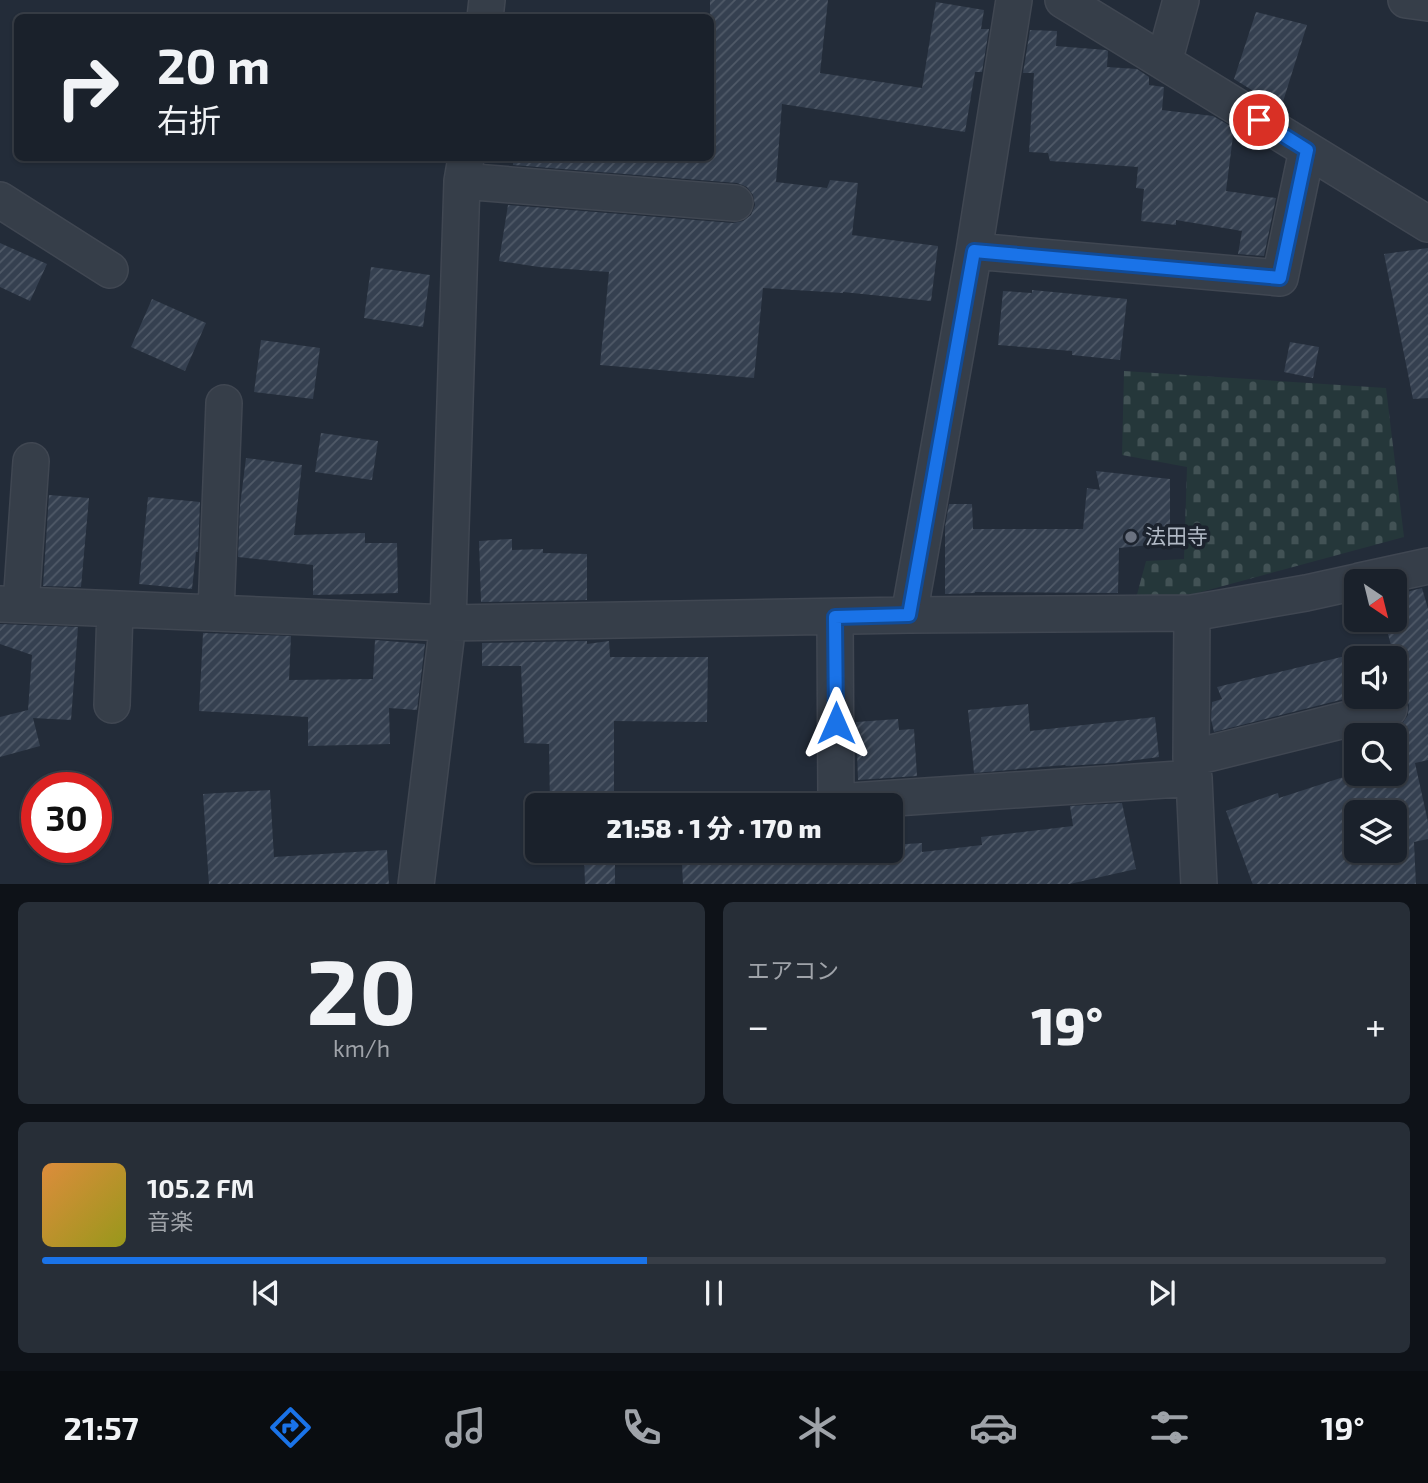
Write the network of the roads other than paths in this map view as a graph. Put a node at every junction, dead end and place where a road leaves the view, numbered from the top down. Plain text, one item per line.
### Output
1 (1014, 0) edge
2 (1063, 0) edge
3 (1181, 0) edge
4 (1406, 0) edge
5 (1428, 3) edge
6 (1164, 62) junction
7 (1307, 150) junction
8 (464, 169) edge
9 (0, 201) edge
10 (736, 203) dead end
11 (1428, 224) edge
12 (974, 251) junction
13 (110, 270) dead end
14 (224, 403) dead end
15 (31, 461) dead end
16 (1428, 566) edge
17 (1407, 570) edge
18 (1344, 584) edge
19 (11, 604) edge
20 (115, 608) junction
21 (216, 613) junction
22 (1192, 613) junction
23 (909, 615) junction
24 (835, 617) junction
25 (448, 623) junction
26 (112, 705) dead end
27 (1389, 709) dead end
28 (1192, 768) junction
29 (416, 884) edge
30 (1199, 884) edge

1 - 12 street
2 - 6 street
3 - 6 street
4 - 5 street
6 - 7 street
7 - 11 street
7 - 12 street
8 - 10 street
8 - 25 street
9 - 13 street
12 - 23 street
14 - 21 street
15 - 19 street
16 - 17 street
18 - 22 street
19 - 20 street
20 - 21 street
20 - 26 street
21 - 25 street
22 - 23 street
22 - 28 street
23 - 24 street
24 - 25 street
24 - 28 street
25 - 29 street
27 - 28 street
28 - 30 street

